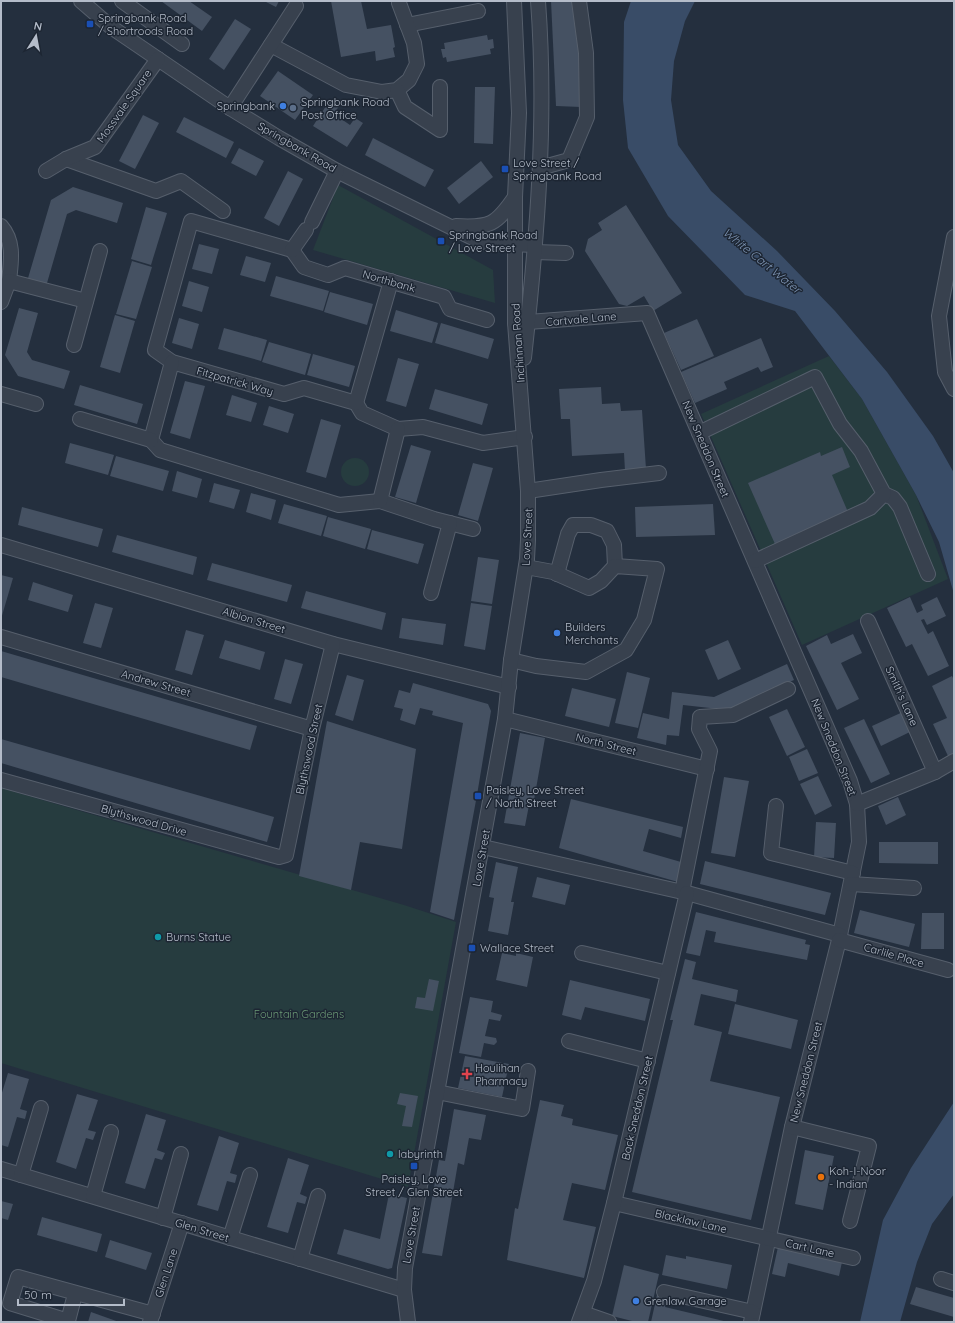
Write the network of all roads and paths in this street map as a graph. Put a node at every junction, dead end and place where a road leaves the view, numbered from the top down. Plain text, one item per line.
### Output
1 (81, 1) edge
2 (514, 1) edge
3 (538, 1) edge
4 (579, 1) edge
5 (129, 3) edge
6 (399, 3) dead end
7 (296, 6) dead end
8 (478, 11) dead end
9 (407, 24) junction
10 (182, 44) dead end
11 (271, 45) junction
12 (158, 59) junction
13 (440, 87) dead end
14 (397, 90) junction
15 (230, 108) junction
16 (66, 159) junction
17 (540, 168) junction
18 (46, 171) dead end
19 (338, 171) junction
20 (515, 197) junction
21 (223, 211) dead end
22 (1, 226) edge
23 (449, 226) junction
24 (954, 236) edge
25 (515, 245) junction
26 (535, 248) junction
27 (292, 250) junction
28 (100, 251) dead end
29 (566, 253) dead end
30 (9, 281) junction
31 (391, 281) junction
32 (86, 301) junction
33 (1, 302) edge
34 (647, 313) joint
35 (487, 320) dead end
36 (521, 323) junction
37 (74, 345) dead end
38 (172, 362) junction
39 (954, 389) edge
40 (521, 390) joint
41 (1, 394) edge
42 (356, 403) junction
43 (36, 404) dead end
44 (80, 419) dead end
45 (398, 429) junction
46 (699, 433) junction
47 (524, 437) junction
48 (152, 440) junction
49 (659, 473) dead end
50 (528, 491) junction
51 (884, 494) junction
52 (380, 501) junction
53 (450, 523) junction
54 (473, 529) dead end
55 (1, 545) edge
56 (755, 561) junction
57 (615, 566) junction
58 (526, 567) junction
59 (557, 574) junction
60 (928, 574) dead end
61 (431, 593) dead end
62 (868, 621) dead end
63 (1, 637) edge
64 (333, 644) junction
65 (511, 660) junction
66 (509, 687) junction
67 (788, 689) dead end
68 (505, 719) junction
69 (312, 729) junction
70 (954, 761) edge
71 (707, 768) junction
72 (935, 772) junction
73 (1, 780) edge
74 (856, 804) junction
75 (776, 806) dead end
76 (483, 847) junction
77 (286, 855) joint
78 (852, 879) junction
79 (914, 888) dead end
80 (684, 892) junction
81 (840, 937) junction
82 (582, 953) dead end
83 (948, 970) dead end
84 (668, 973) junction
85 (569, 1041) dead end
86 (648, 1061) junction
87 (528, 1071) dead end
88 (437, 1092) junction
89 (41, 1108) dead end
90 (792, 1127) junction
91 (111, 1132) dead end
92 (181, 1154) dead end
93 (1, 1169) edge
94 (21, 1175) junction
95 (250, 1175) dead end
96 (93, 1196) junction
97 (318, 1196) dead end
98 (614, 1203) junction
99 (164, 1218) junction
100 (850, 1221) dead end
101 (182, 1223) junction
102 (230, 1238) junction
103 (767, 1238) junction
104 (853, 1258) dead end
105 (300, 1259) junction
106 (404, 1290) junction
107 (664, 1292) dead end
108 (75, 1294) dead end
109 (581, 1317) edge
110 (752, 1317) edge
111 (151, 1318) edge
112 (408, 1322) edge
113 (609, 1322) edge

1 - 12 street, Springbank Road
2 - 20 street, Inchinnan Road
3 - 17 street, Inchinnan Road
4 - 17 street
5 - 10 street
6 - 9 street
7 - 11 street
8 - 9 street
9 - 14 street
11 - 14 street
11 - 15 street
12 - 15 street, Springbank Road
12 - 16 street, Mossvale Square
13 - 14 street
15 - 19 street, Springbank Road
16 - 18 street, Mossvale Square
16 - 21 street
17 - 26 street, Inchinnan Road
19 - 23 street, Springbank Road
19 - 27 street
20 - 23 street
20 - 25 street, Inchinnan Road
22 - 30 street
23 - 25 street, Springbank Road
24 - 39 street
25 - 26 street, Springbank Road
25 - 36 street, Inchinnan Road
26 - 29 street, Springbank Road
26 - 36 street, Inchinnan Road
27 - 31 street, Northbank
27 - 38 street, Fitzpatrick Way
28 - 32 street
30 - 32 street
30 - 33 street
31 - 35 street, Northbank
31 - 42 street
32 - 37 street
34 - 36 street, Cartvale Lane
34 - 46 street, New Sneddon Street
36 - 40 street, Inchinnan Road
38 - 42 street, Fitzpatrick Way
38 - 48 street
40 - 47 street, Love Street
41 - 43 street
42 - 45 street, Fitzpatrick Way
44 - 48 street
45 - 47 street, Fitzpatrick Way
45 - 52 street
46 - 51 street
46 - 56 street, New Sneddon Street
47 - 50 street, Love Street
48 - 52 street
49 - 50 street
50 - 58 street, Love Street
51 - 56 street
51 - 60 street
52 - 53 street
53 - 54 street
53 - 61 street
55 - 64 street, Albion Street
56 - 74 street, New Sneddon Street
57 - 59 street
57 - 59 street
57 - 65 street
58 - 59 street
58 - 65 street, Love Street
62 - 72 street, Smith's Lane
63 - 69 street, Andrew Street
64 - 66 street, Albion Street
64 - 69 street, Blythswood Street
65 - 66 street, Love Street
66 - 68 street, Love Street
67 - 71 street, Back Sneddon Street
68 - 71 street, North Street
68 - 76 street, Love Street
69 - 77 street, Blythswood Street
70 - 72 street
71 - 80 street, Back Sneddon Street
72 - 74 street
73 - 77 street, Blythswood Drive
74 - 78 street, New Sneddon Street
75 - 78 street
76 - 80 street
76 - 88 street, Love Street
78 - 79 street
78 - 81 street, New Sneddon Street
80 - 81 street
80 - 84 street, Back Sneddon Street
81 - 83 street, Carlile Place
81 - 90 street, New Sneddon Street
82 - 84 street
84 - 86 street, Back Sneddon Street
85 - 86 street
86 - 98 street, Back Sneddon Street
87 - 88 street
88 - 106 street, Love Street
89 - 94 street
90 - 100 street
90 - 103 street, New Sneddon Street
91 - 96 street
92 - 99 street
93 - 94 street, Glen Street
94 - 96 street, Glen Street
95 - 102 street
96 - 99 street, Glen Street
97 - 105 street
98 - 103 street, Blacklaw Lane
98 - 109 street, Back Sneddon Street
99 - 101 street, Glen Street
101 - 102 street, Glen Street
101 - 111 street, Glen Lane
102 - 105 street, Glen Street
103 - 104 street, Cart Lane
103 - 110 street, New Sneddon Street
105 - 106 street, Glen Street
106 - 112 street, Love Street
107 - 110 street
108 - 111 street
109 - 113 street

